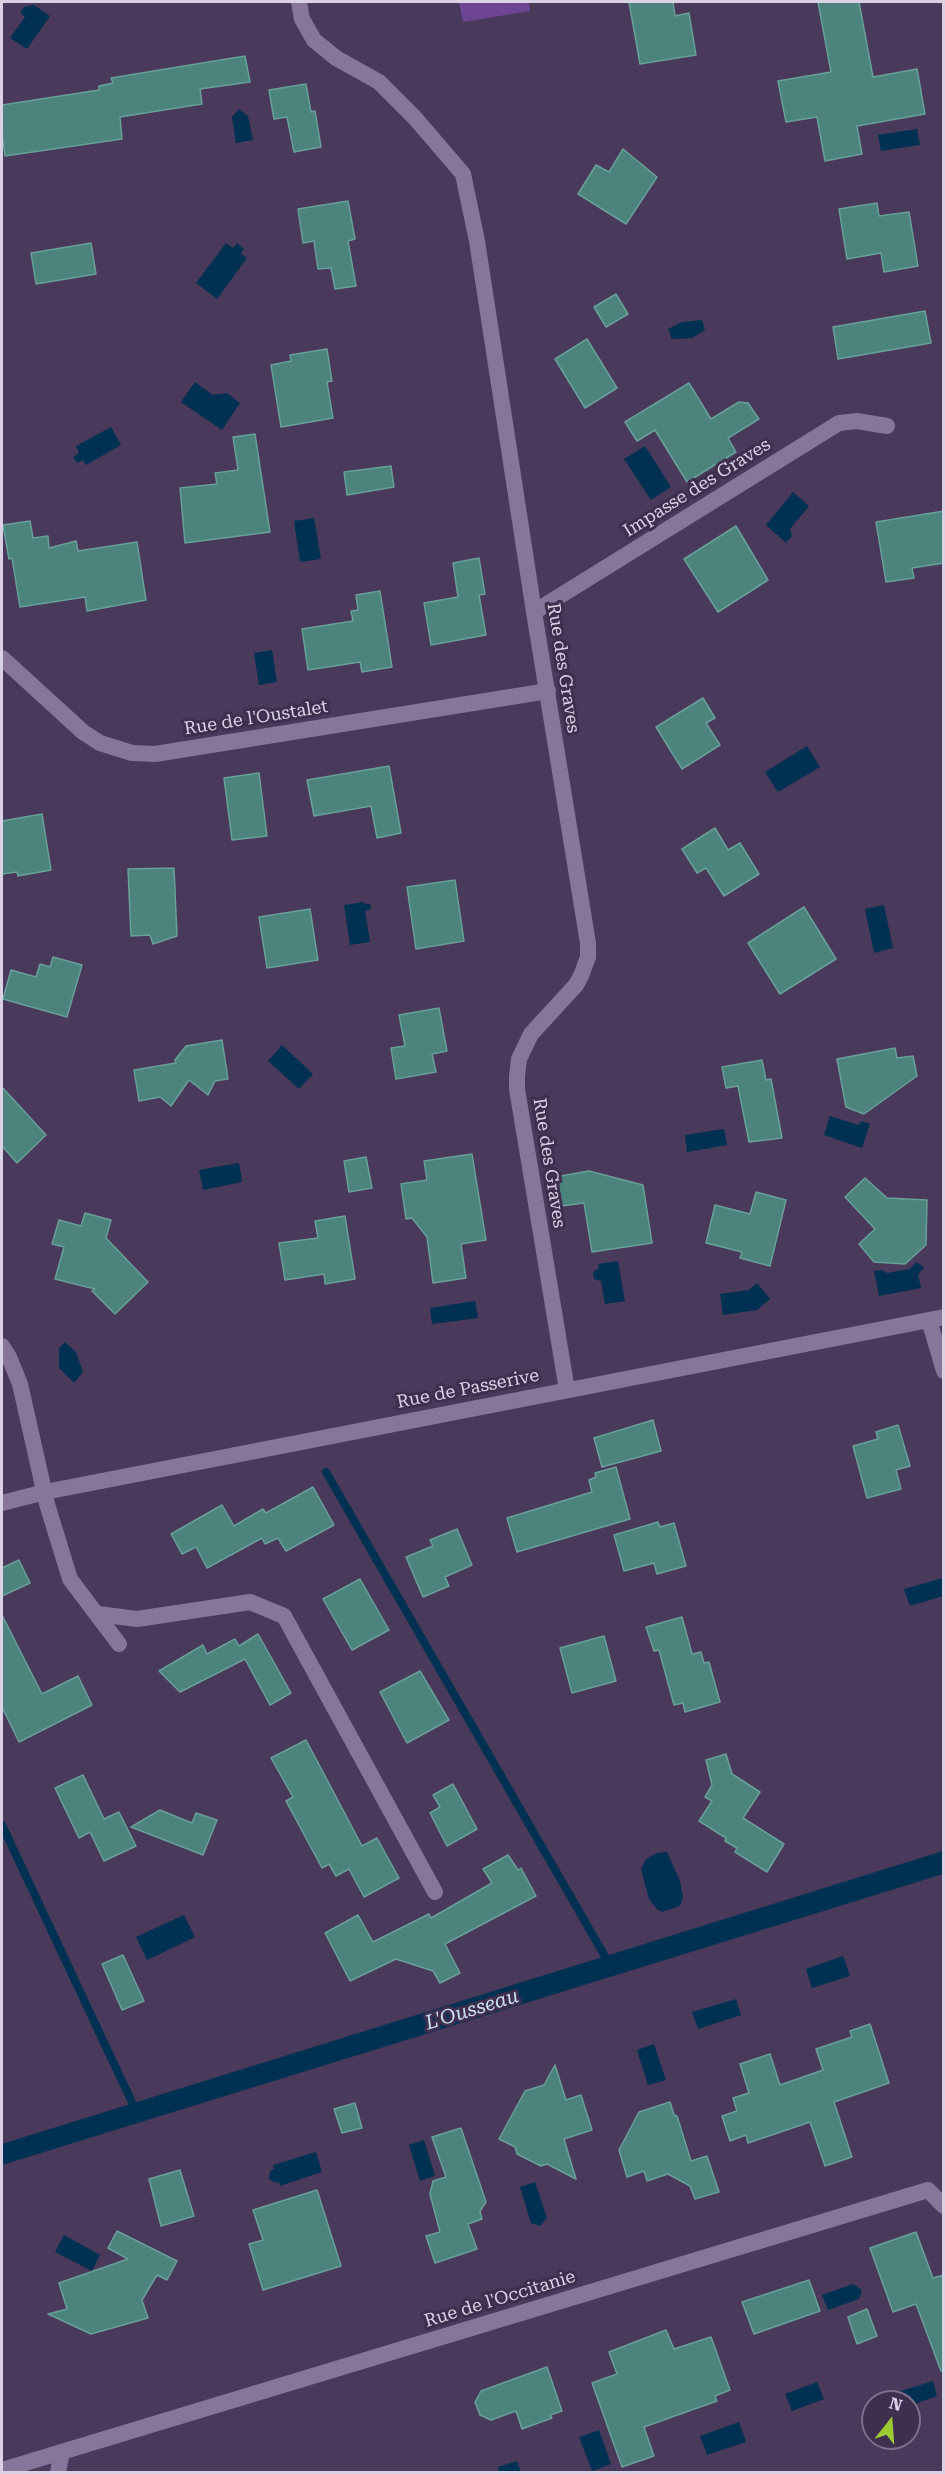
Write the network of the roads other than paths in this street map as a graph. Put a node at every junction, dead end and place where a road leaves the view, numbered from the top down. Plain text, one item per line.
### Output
1 (299, 2) edge
2 (887, 426) dead end
3 (534, 612) junction
4 (2, 658) edge
5 (548, 691) junction
6 (936, 1319) edge
7 (2, 1346) edge
8 (944, 1371) edge
9 (567, 1390) junction
10 (45, 1492) junction
11 (2, 1503) edge
12 (98, 1614) junction
13 (119, 1644) dead end
14 (435, 1892) dead end
15 (936, 2187) edge
16 (944, 2206) edge
17 (62, 2452) junction
18 (2, 2470) edge
19 (58, 2472) edge

1 - 3 street, Rue des Graves
2 - 3 street, Impasse des Graves
3 - 5 street, Rue des Graves
4 - 5 street, Rue de l'Oustalet
5 - 9 street, Rue des Graves
6 - 8 street
6 - 9 street, Rue de Passerive
7 - 10 street
9 - 10 street, Rue de Passerive
10 - 11 street, Rue de Passerive
10 - 12 street
12 - 13 street
12 - 14 street
15 - 16 street, Rue de l'Occitanie
15 - 17 street, Rue de l'Occitanie
17 - 18 street, Rue de l'Occitanie
17 - 19 street

